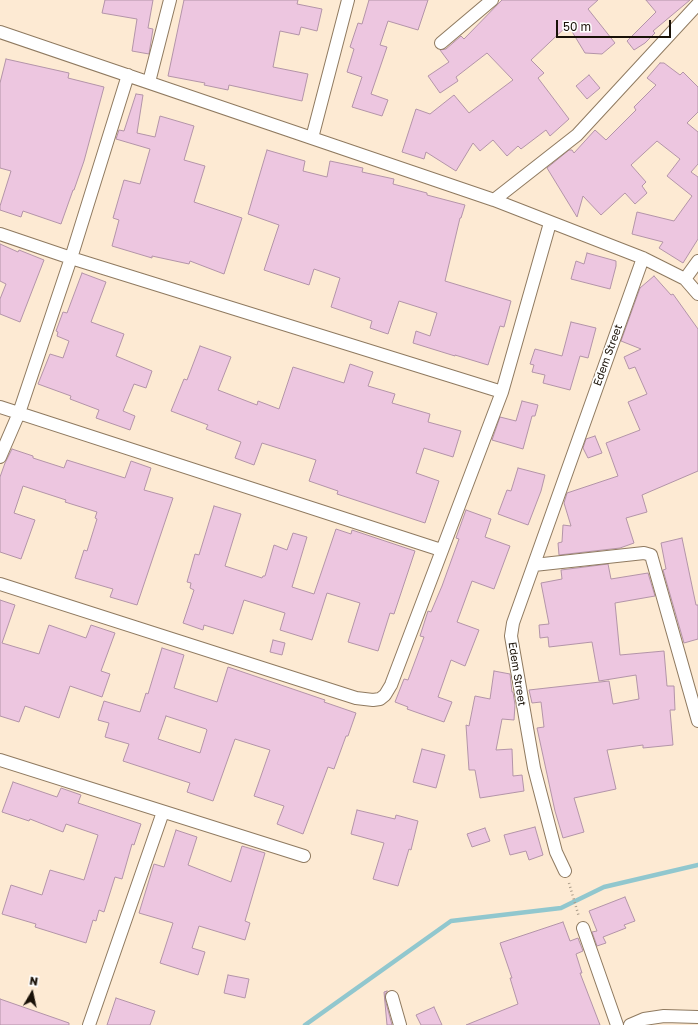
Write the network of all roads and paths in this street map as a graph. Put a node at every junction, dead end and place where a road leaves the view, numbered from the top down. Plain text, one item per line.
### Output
1 (170, 0) edge
2 (348, 0) edge
3 (492, 0) edge
4 (698, 4) edge
5 (0, 32) edge
6 (441, 43) dead end
7 (128, 75) junction
8 (149, 82) junction
9 (312, 138) junction
10 (494, 200) junction
11 (550, 223) junction
12 (0, 234) edge
13 (71, 258) junction
14 (642, 258) junction
15 (698, 261) edge
16 (685, 279) junction
17 (698, 294) edge
18 (502, 392) junction
19 (0, 407) edge
20 (19, 413) junction
21 (0, 457) edge
22 (441, 550) junction
23 (534, 565) junction
24 (0, 584) edge
25 (698, 721) edge
26 (1, 764) edge
27 (163, 812) junction
28 (304, 856) dead end
29 (565, 871) joint
30 (583, 928) joint
31 (392, 997) dead end
32 (698, 1017) edge
33 (89, 1025) edge
34 (400, 1025) edge
35 (617, 1025) edge
36 (630, 1025) edge

1 - 8 street
2 - 9 street
3 - 6 street
4 - 10 street
5 - 7 street
7 - 8 street
7 - 13 street
8 - 9 street
9 - 10 street
10 - 11 street
11 - 14 street
11 - 18 street
12 - 13 street
13 - 18 street
13 - 20 street
14 - 16 street
14 - 23 street, Edem Street
15 - 16 street
16 - 17 street
18 - 22 street
19 - 20 street
20 - 21 street
20 - 22 street
22 - 24 street
23 - 25 street
23 - 29 street, Edem Street
26 - 27 street
27 - 28 street
27 - 33 street
29 - 30 path
30 - 35 street
31 - 34 street
32 - 36 street

